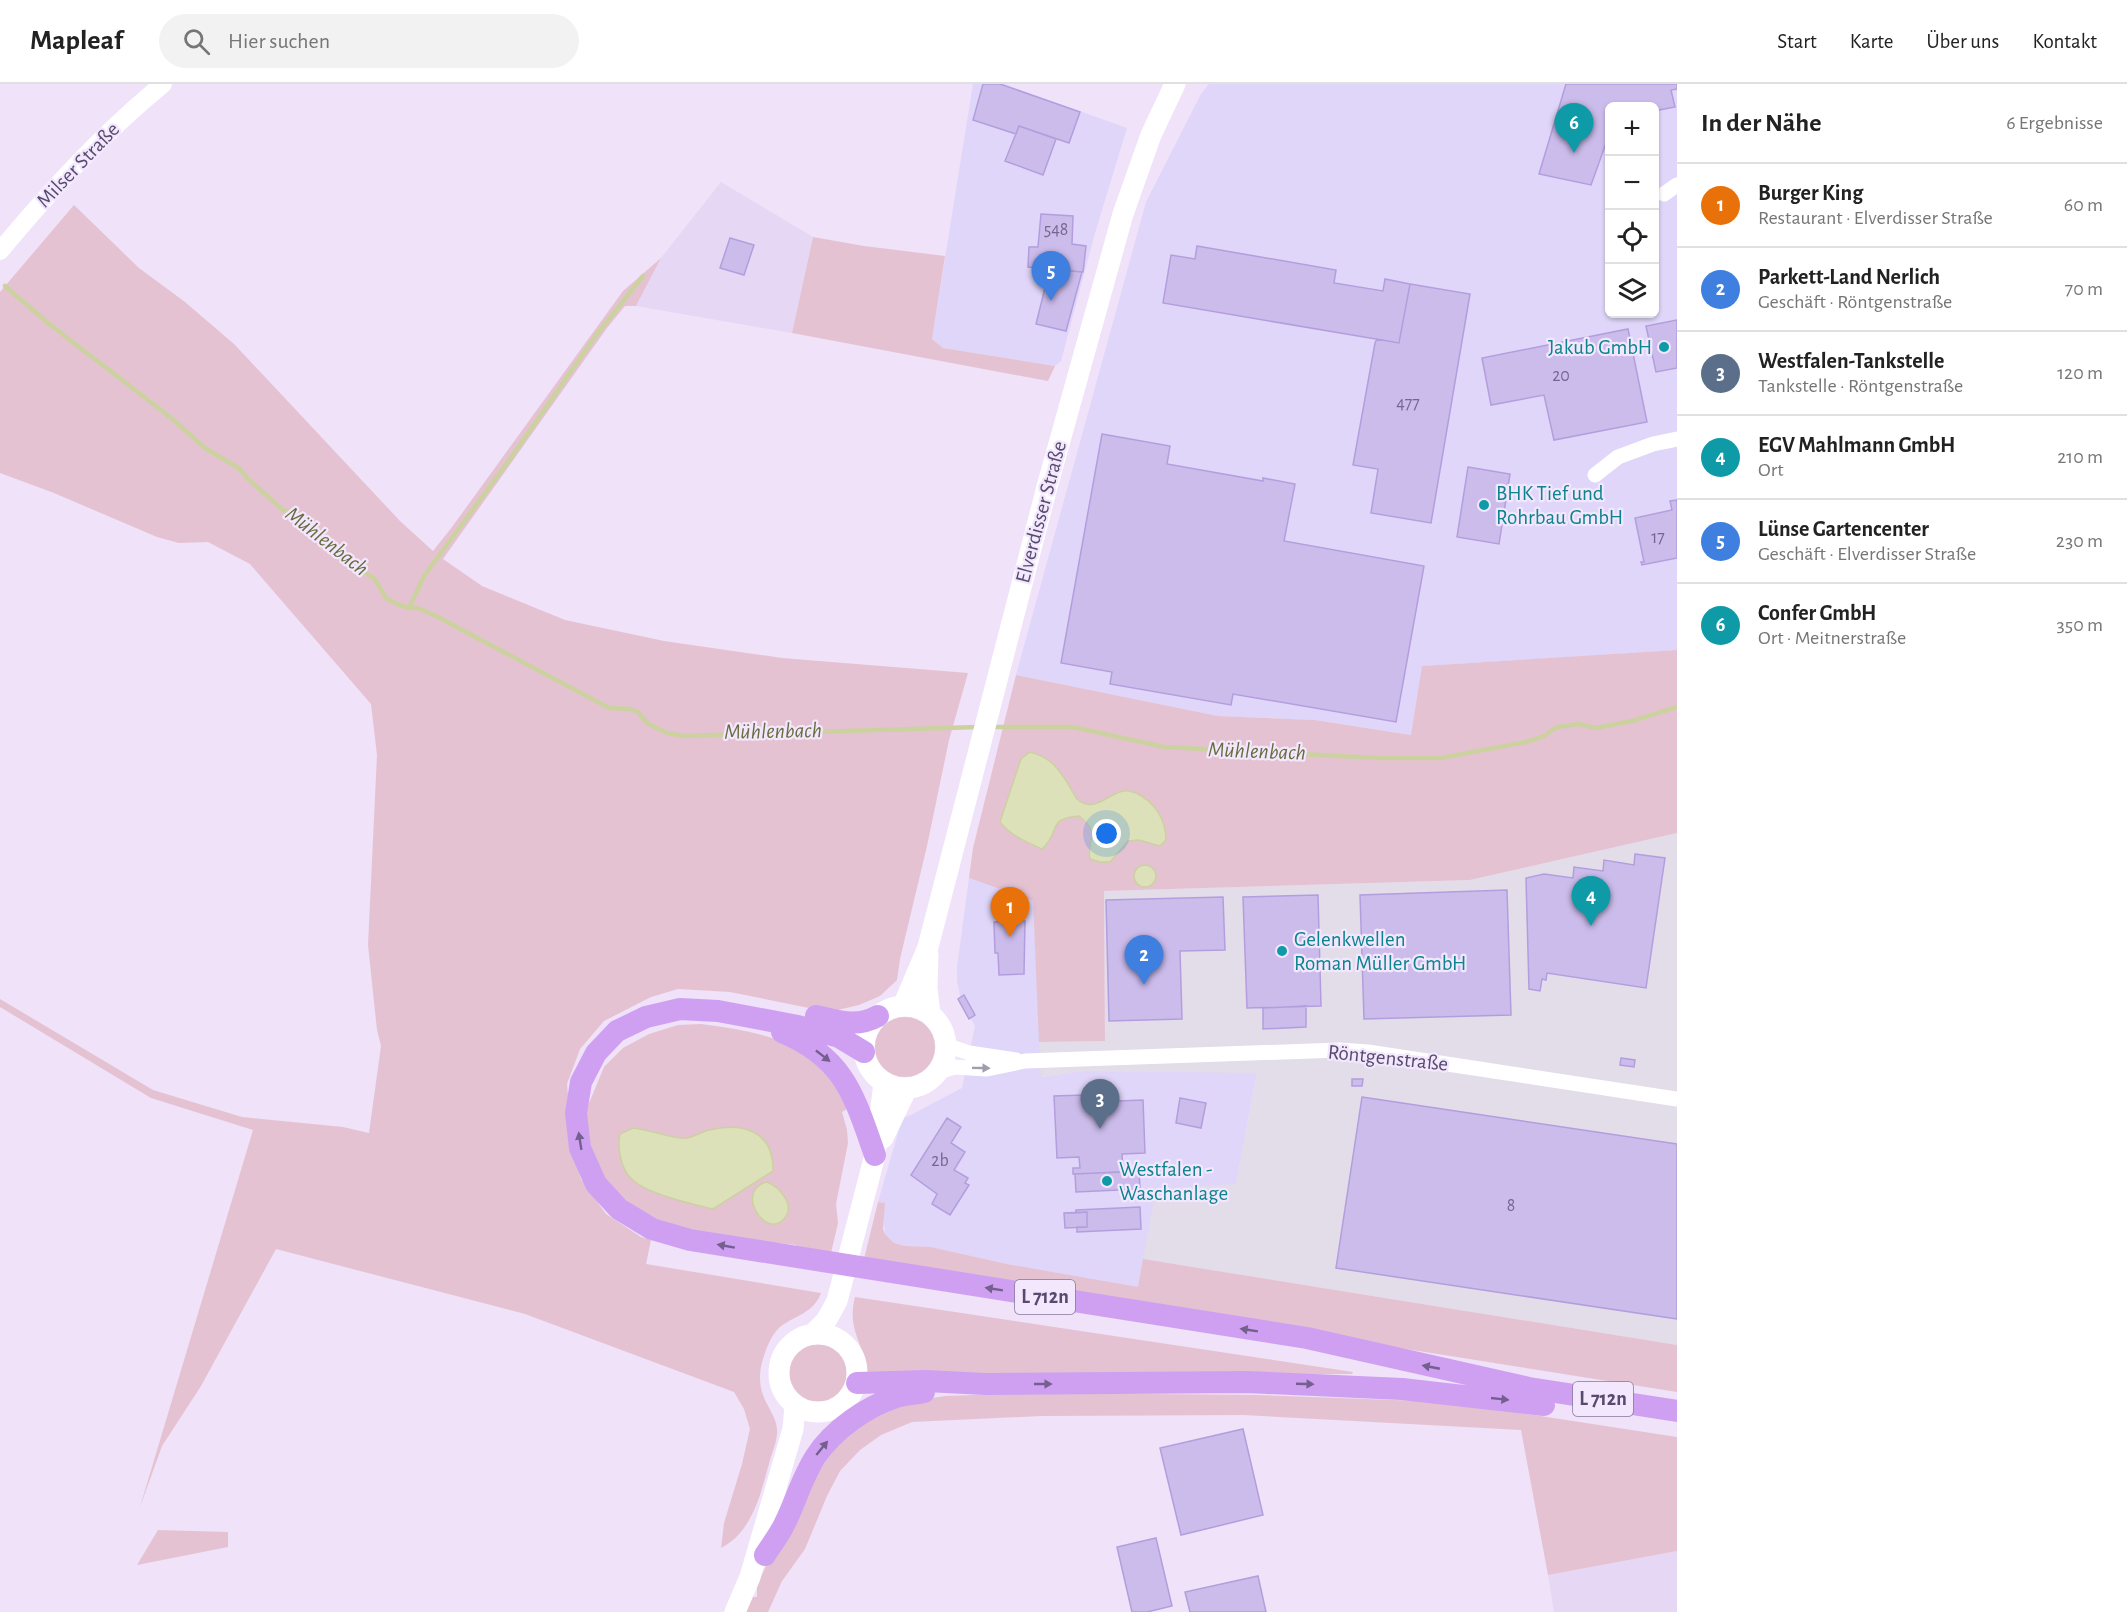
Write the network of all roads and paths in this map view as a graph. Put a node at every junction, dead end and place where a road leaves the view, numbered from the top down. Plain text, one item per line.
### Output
1 (162, 84) edge
2 (1175, 84) edge
3 (1677, 185) edge
4 (1664, 194) dead end
5 (0, 251) edge
6 (1677, 440) edge
7 (1595, 475) dead end
8 (928, 947) junction
9 (903, 1006) junction
10 (733, 1013) junction
11 (930, 1014) junction
12 (878, 1016) junction
13 (946, 1045) junction
14 (864, 1052) junction
15 (1025, 1061) junction
16 (937, 1072) junction
17 (570, 1074) dead end
18 (884, 1083) junction
19 (907, 1088) junction
20 (1677, 1099) edge
21 (875, 1155) junction
22 (837, 1301) junction
23 (813, 1334) junction
24 (845, 1344) junction
25 (856, 1383) junction
26 (985, 1384) junction
27 (795, 1406) junction
28 (1677, 1411) edge
29 (818, 1412) junction
30 (1677, 1425) edge
31 (765, 1554) junction
32 (750, 1577) junction
33 (735, 1612) edge

1 - 5 street, Milser Straße
2 - 8 main road, Elverdisser Straße
3 - 4 street
6 - 7 street
8 - 9 main road, Elverdisser Straße
8 - 11 main road, Elverdisser Straße
9 - 11 main road
9 - 12 main road
10 - 14 main road
10 -> 21 main road
28 -> 10 main road, L 712n
11 - 13 main road
12 - 14 main road
12 - 17 main road
13 - 15 street, Röntgenstraße
13 - 16 main road
14 - 18 main road
16 -> 15 street, Röntgenstraße
15 - 20 street, Röntgenstraße
16 - 19 main road
18 - 19 main road
18 - 21 main road
19 - 21 main road
21 - 22 main road
22 - 23 main road
22 - 24 main road
23 - 24 main road
23 - 27 main road
24 - 25 main road
25 - 26 main road
25 - 29 main road
26 -> 30 main road
31 -> 26 main road
27 - 29 main road
27 - 32 main road
29 - 31 main road
31 - 32 main road
32 - 33 main road

